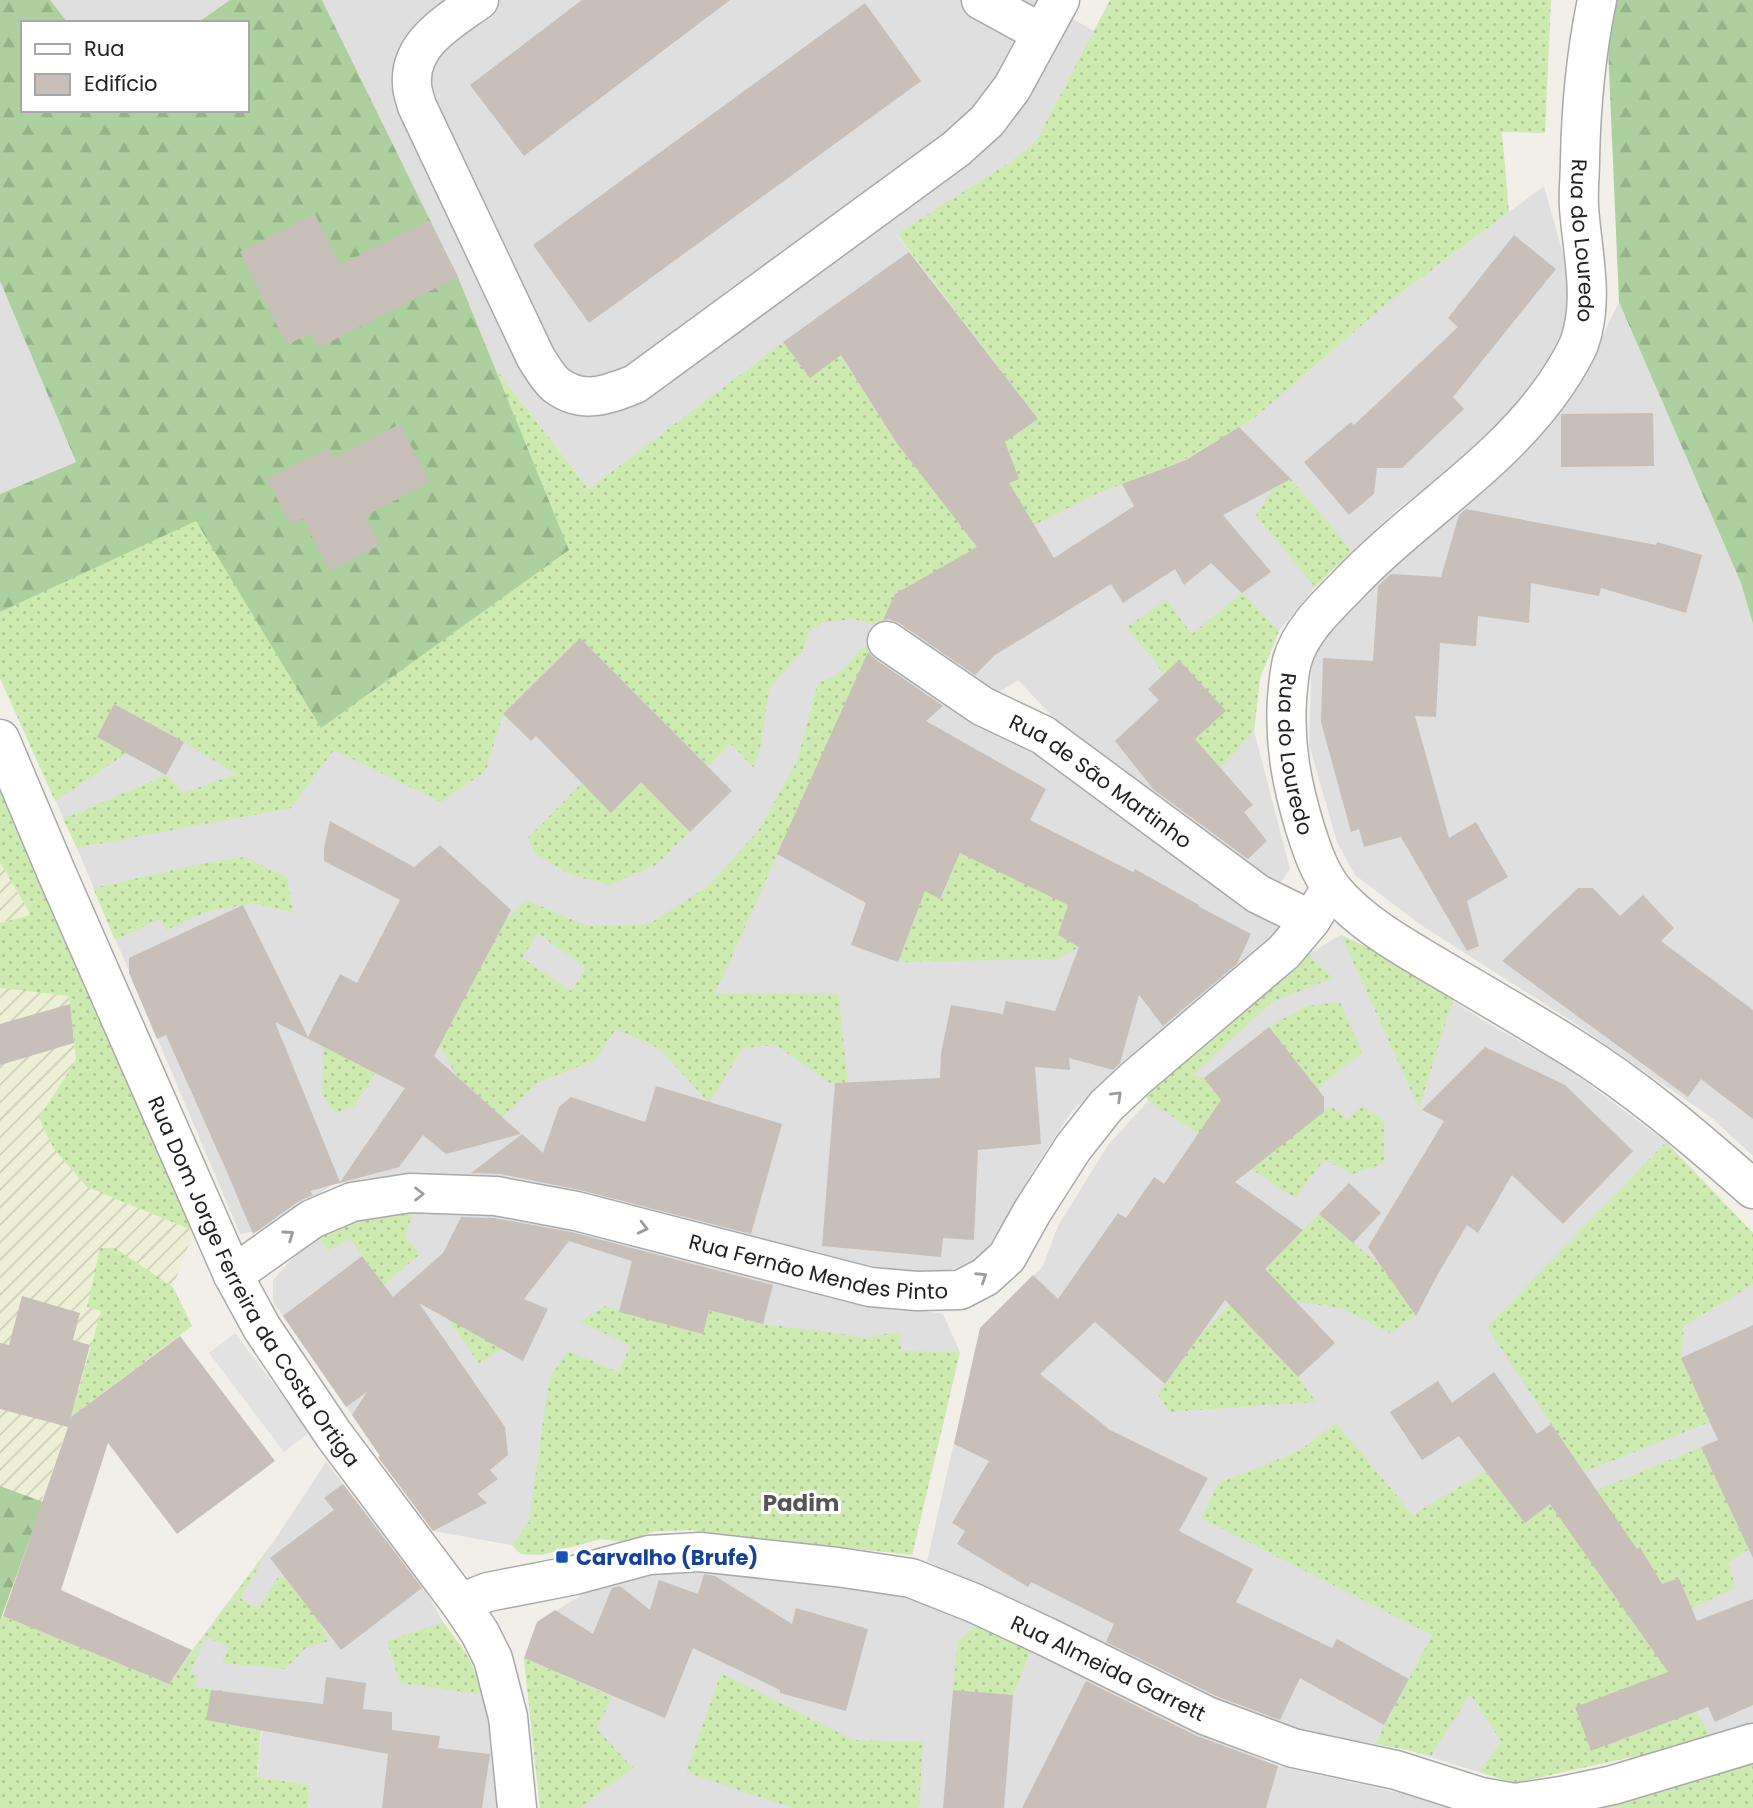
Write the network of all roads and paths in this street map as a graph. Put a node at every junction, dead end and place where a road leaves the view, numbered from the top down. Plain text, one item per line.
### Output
1 (479, 0) edge
2 (981, 0) edge
3 (1060, 0) edge
4 (1597, 0) edge
5 (1041, 33) junction
6 (887, 641) dead end
7 (0, 739) edge
8 (1331, 888) junction
9 (1311, 920) junction
10 (1753, 1189) edge
11 (233, 1275) junction
12 (460, 1603) junction
13 (1753, 1743) edge
14 (1515, 1805) edge
15 (517, 1808) edge

1 - 5 street
2 - 5 street
3 - 5 street
4 - 8 street, Rua do Louredo
6 - 9 street, Rua de São Martinho
7 - 11 street, Rua Dom Jorge Ferreira da Costa Ortiga
8 - 9 street, Rua Fernão Mendes Pinto
8 - 10 street, Rua do Louredo
11 -> 9 street, Rua Fernão Mendes Pinto
11 - 12 street, Rua Dom Jorge Ferreira da Costa Ortiga
12 - 14 street, Rua Almeida Garrett
12 - 15 street, Rua Dom Jorge Ferreira da Costa Ortiga
13 - 14 street, Rua Almeida Garrett

